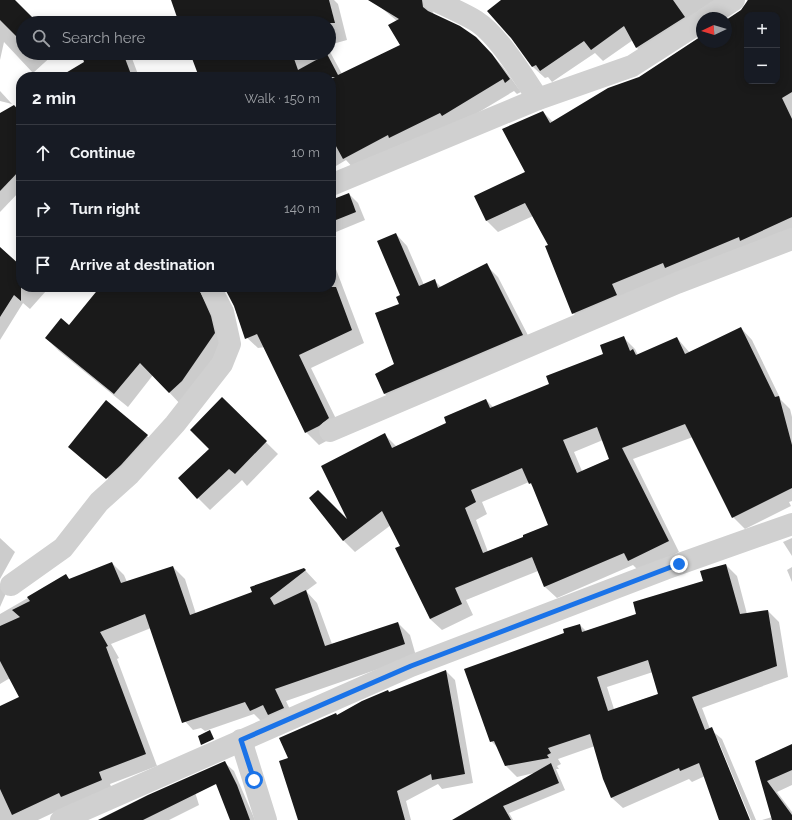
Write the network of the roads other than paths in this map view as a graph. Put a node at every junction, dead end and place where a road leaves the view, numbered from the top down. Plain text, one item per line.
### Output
1 (434, 0) edge
2 (734, 0) edge
3 (715, 12) edge
4 (696, 24) edge
5 (538, 99) junction
6 (336, 183) edge
7 (792, 240) edge
8 (213, 292) edge
9 (330, 431) dead end
10 (792, 524) edge
11 (11, 585) dead end
12 (241, 740) junction
13 (61, 820) edge
14 (266, 820) edge

1 - 5 street
2 - 3 street
4 - 5 street
5 - 6 street
7 - 9 street
8 - 11 street
10 - 12 street
12 - 13 street
12 - 14 street

